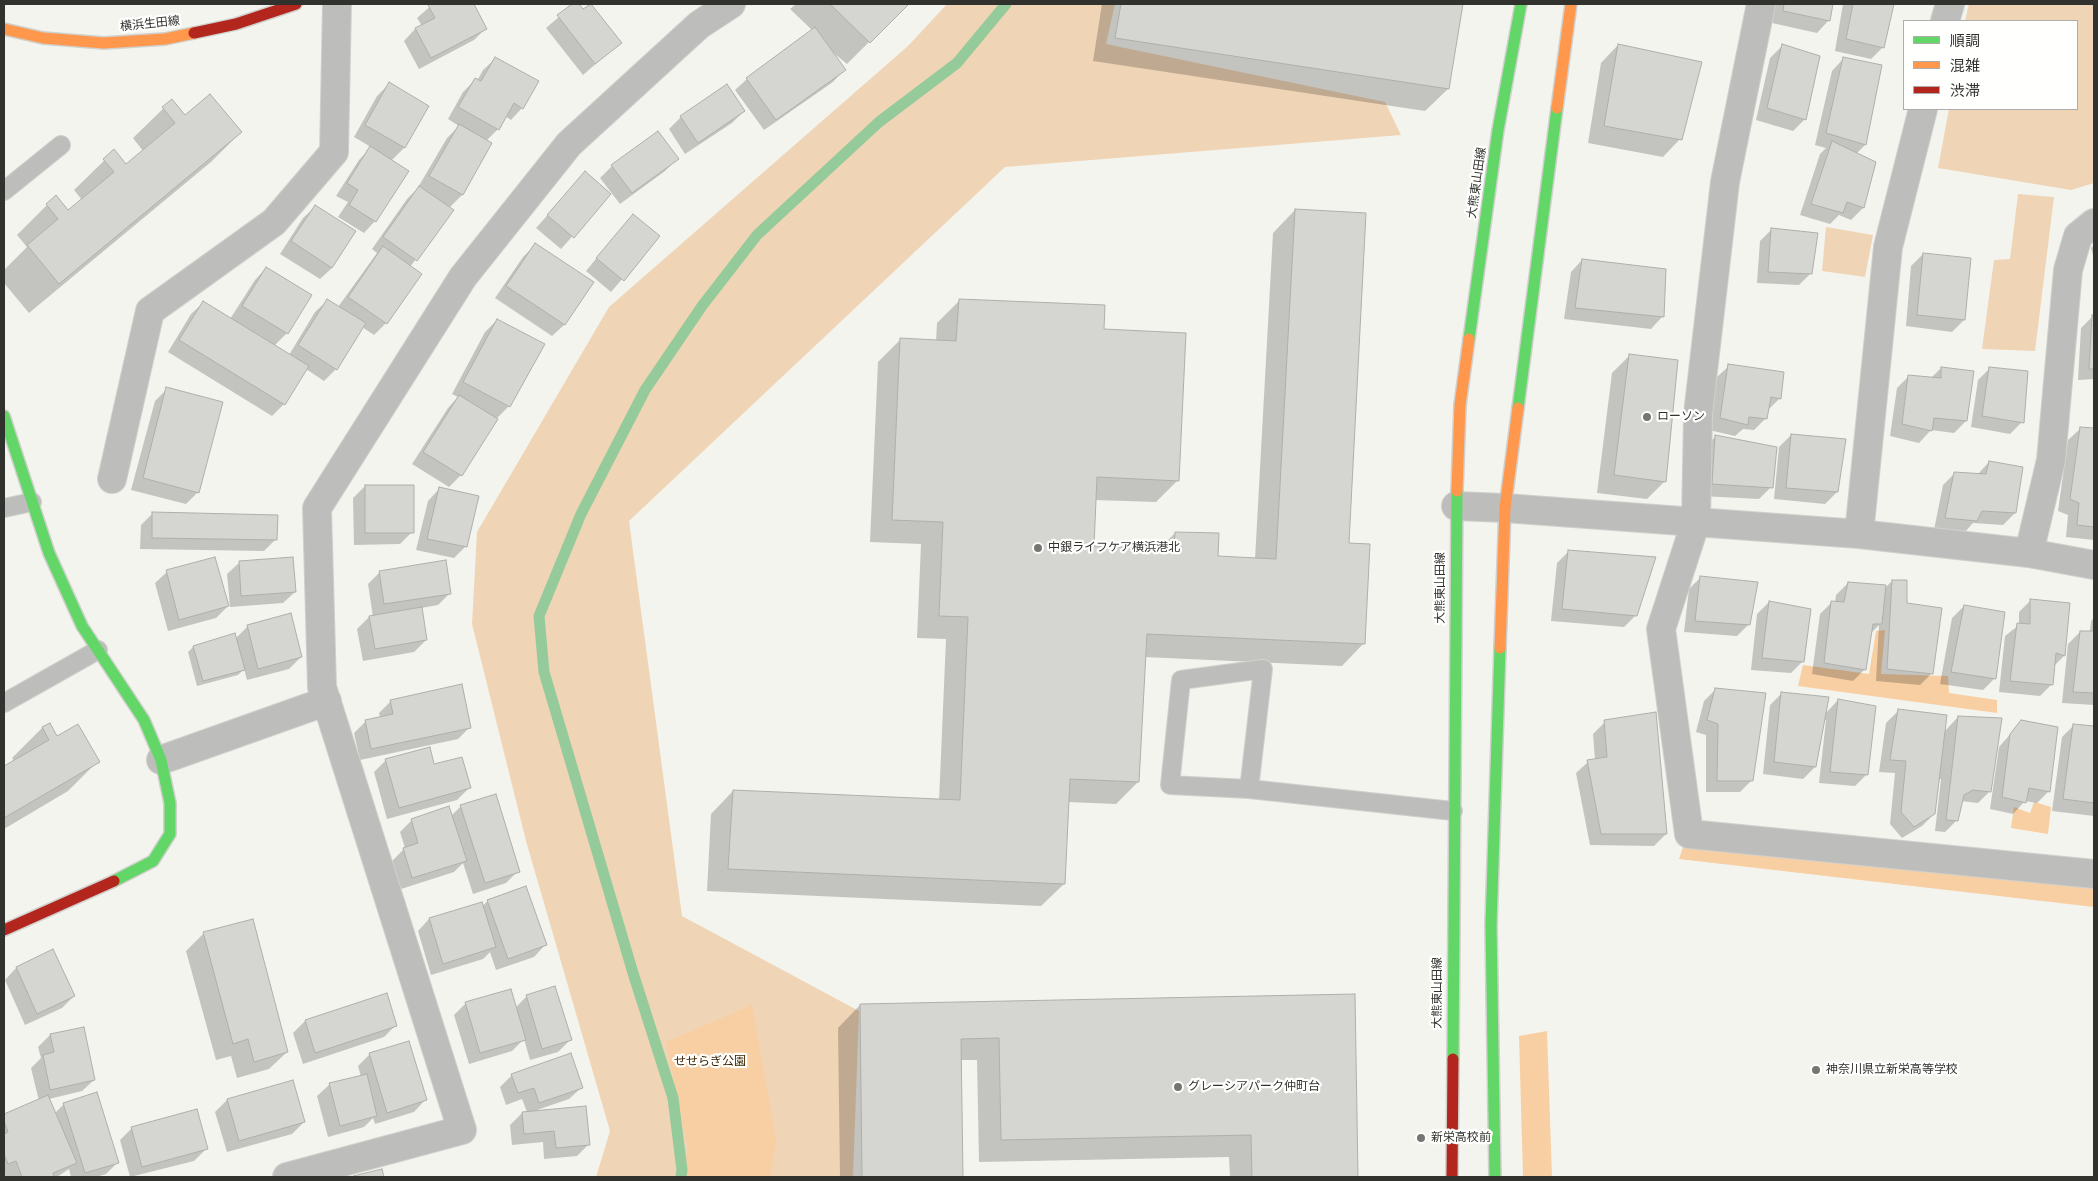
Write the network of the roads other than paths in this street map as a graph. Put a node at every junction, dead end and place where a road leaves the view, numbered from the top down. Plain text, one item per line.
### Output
1 (296, 4) edge
2 (337, 4) edge
3 (730, 4) edge
4 (1521, 4) edge
5 (1572, 4) edge
6 (1762, 4) edge
7 (1950, 4) edge
8 (1945, 20) edge
9 (4, 29) edge
10 (1923, 110) edge
11 (61, 145) dead end
12 (4, 192) edge
13 (2094, 223) edge
14 (4, 416) edge
15 (112, 479) dead end
16 (32, 502) junction
17 (1456, 506) junction
18 (4, 508) edge
19 (1506, 508) junction
20 (1696, 521) junction
21 (1858, 534) junction
22 (2029, 553) junction
23 (2094, 565) edge
24 (98, 650) junction
25 (327, 701) junction
26 (4, 704) edge
27 (161, 760) junction
28 (1249, 789) junction
29 (1453, 811) junction
30 (2094, 874) edge
31 (4, 930) edge
32 (287, 1177) edge
33 (1452, 1177) edge
34 (1495, 1177) edge

1 - 9 street, 横浜生田線
2 - 15 street
3 - 25 street
4 - 17 street, 大熊東山田線
5 - 19 street
6 - 20 street
7 - 8 street
10 - 21 street
11 - 12 lane
13 - 22 street
14 - 16 street
16 - 18 lane
16 - 24 street
17 - 19 street
17 - 29 street, 大熊東山田線
19 - 20 street
19 - 34 street
20 - 21 street
20 - 30 street
21 - 22 street
22 - 23 street
24 - 26 lane
24 - 27 street
25 - 27 street
25 - 32 street
27 - 31 street
28 - 28 lane
28 - 29 lane
29 - 33 street, 大熊東山田線

